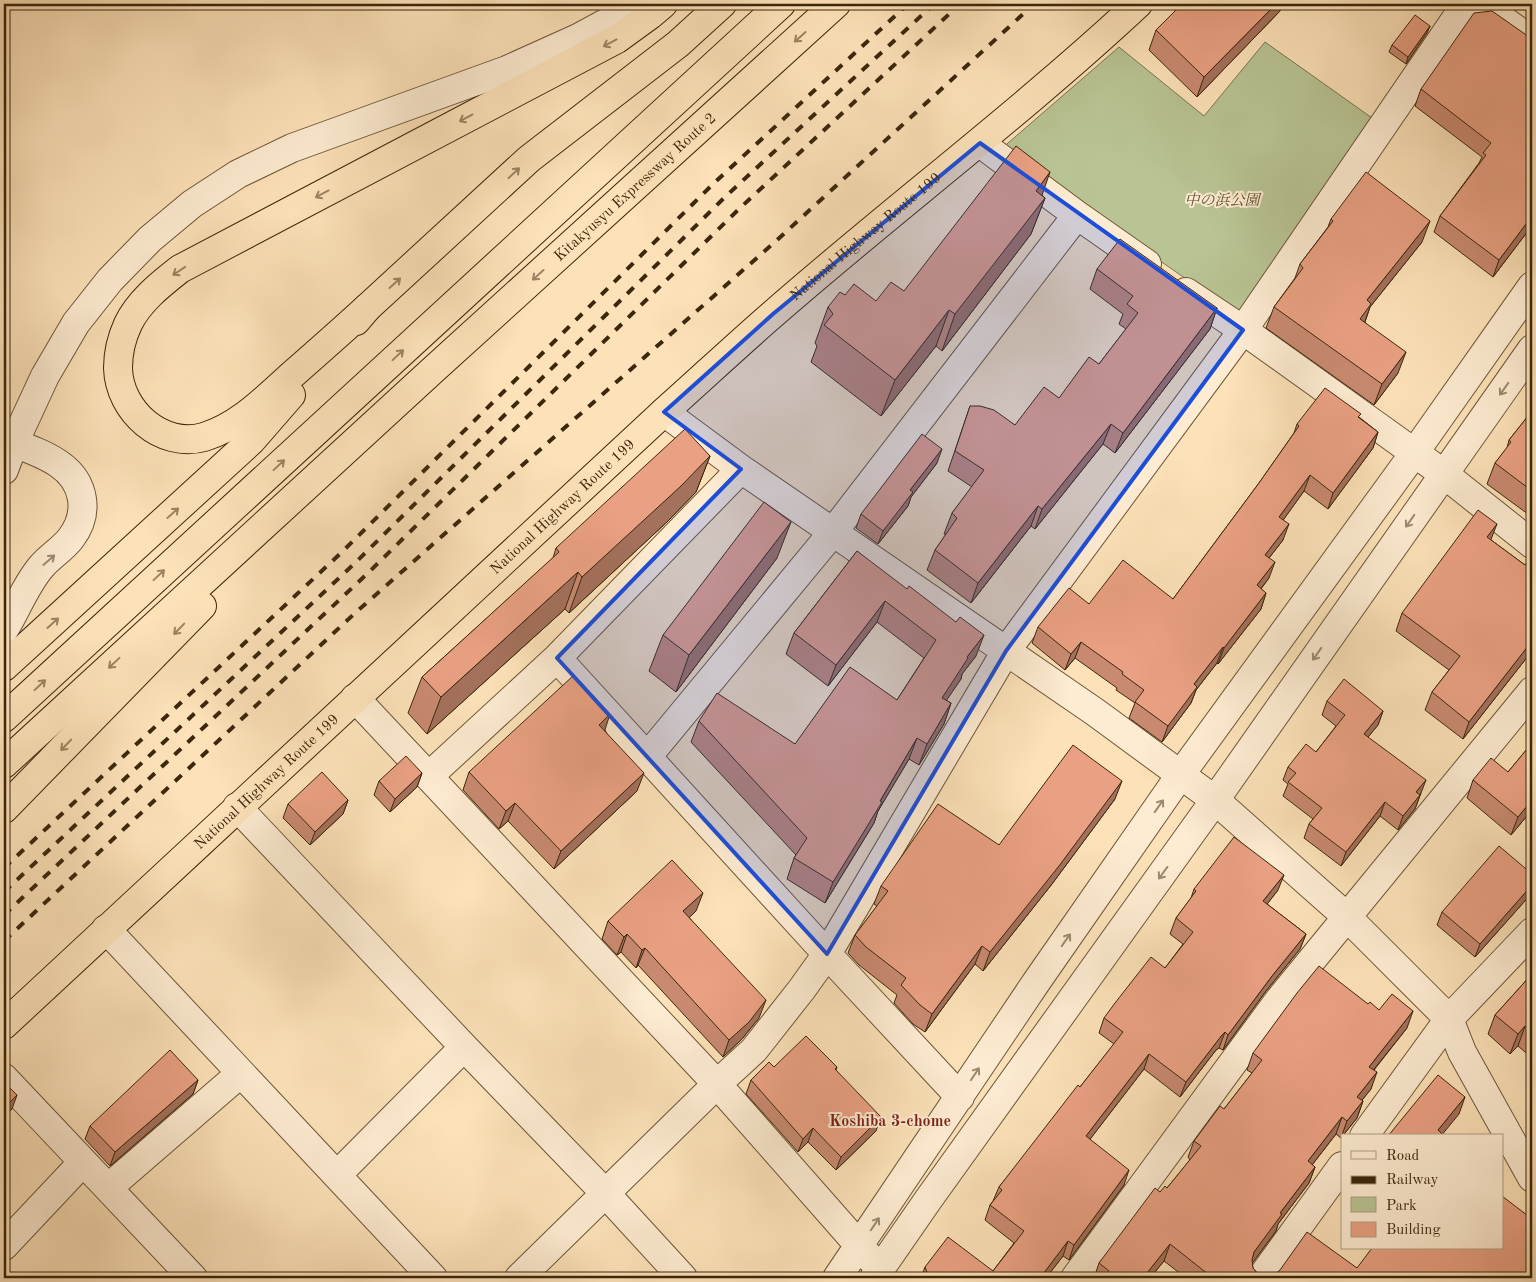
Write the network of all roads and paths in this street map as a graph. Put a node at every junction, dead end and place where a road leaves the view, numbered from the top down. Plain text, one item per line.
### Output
1 (641, 4) edge
2 (664, 4) edge
3 (722, 4) edge
4 (781, 4) edge
5 (836, 4) edge
6 (1138, 4) edge
7 (1466, 4) edge
8 (1481, 4) edge
9 (1532, 41) edge
10 (980, 143) junction
11 (1077, 215) junction
12 (1532, 286) edge
13 (367, 308) junction
14 (1244, 330) junction
15 (1532, 349) edge
16 (434, 369) junction
17 (664, 412) junction
18 (14, 443) junction
19 (1414, 452) junction
20 (740, 469) junction
21 (4, 470) edge
22 (1444, 474) junction
23 (833, 532) junction
24 (1532, 544) edge
25 (4, 630) edge
26 (1006, 651) junction
27 (558, 658) junction
28 (4, 667) edge
29 (1532, 692) edge
30 (355, 698) junction
31 (4, 718) edge
32 (647, 757) junction
33 (4, 764) edge
34 (1181, 774) junction
35 (429, 776) junction
36 (1215, 800) junction
37 (236, 808) junction
38 (4, 809) edge
39 (1347, 917) junction
40 (106, 929) junction
41 (1532, 932) edge
42 (827, 954) junction
43 (1449, 1019) junction
44 (4, 1025) edge
45 (464, 1047) junction
46 (241, 1073) junction
47 (4, 1078) edge
48 (717, 1084) junction
49 (960, 1097) junction
50 (1365, 1134) edge
51 (83, 1162) junction
52 (1341, 1167) edge
53 (337, 1175) junction
54 (1532, 1178) edge
55 (108, 1188) junction
56 (606, 1194) junction
57 (4, 1246) edge
58 (860, 1246) junction
59 (881, 1275) edge
60 (193, 1278) edge
61 (433, 1278) edge
62 (519, 1278) edge
63 (683, 1278) edge
64 (837, 1278) edge
65 (1075, 1278) edge
66 (1261, 1278) edge

1 - 18 street
2 -> 13 highway
13 -> 3 highway
31 -> 4 highway
5 -> 16 highway, Kitakyusyu Expressway Route 2
6 - 10 highway, National Highway Route 199
7 - 14 street
8 - 9 street
10 - 11 street
10 - 17 highway, National Highway Route 199
11 - 14 street
11 - 23 street
12 - 19 street
28 -> 13 highway
14 - 19 street
14 - 26 street
15 -> 22 street
16 -> 33 highway
16 -> 38 highway
17 - 20 street
17 - 30 highway, National Highway Route 199
18 - 21 street
25 -> 18 street
19 - 22 street
19 - 34 street
20 - 23 street
20 - 27 street
22 - 24 street
22 -> 36 street
23 - 26 street
23 - 32 street
26 - 34 street
26 - 42 street
27 - 32 street
27 - 35 street
29 - 39 street
30 - 35 street
30 - 37 highway, National Highway Route 199
32 - 42 street
34 - 36 street
49 -> 34 street
35 - 48 street
36 - 39 street
36 -> 59 street
37 - 40 highway, National Highway Route 199
37 - 45 street
39 - 43 street
39 - 65 street
40 - 44 highway, National Highway Route 199
40 - 46 street
41 - 43 street
42 - 48 street
42 - 49 street
43 - 50 street
43 - 54 street
45 - 53 street
45 - 56 street
46 - 53 street
46 - 55 street
47 - 51 street
48 - 56 street
48 - 58 street
58 -> 49 street
51 - 55 street
51 - 57 street
52 - 66 street
53 - 61 street
55 - 60 street
56 - 62 street
56 - 63 street
58 - 59 street
58 - 64 street

